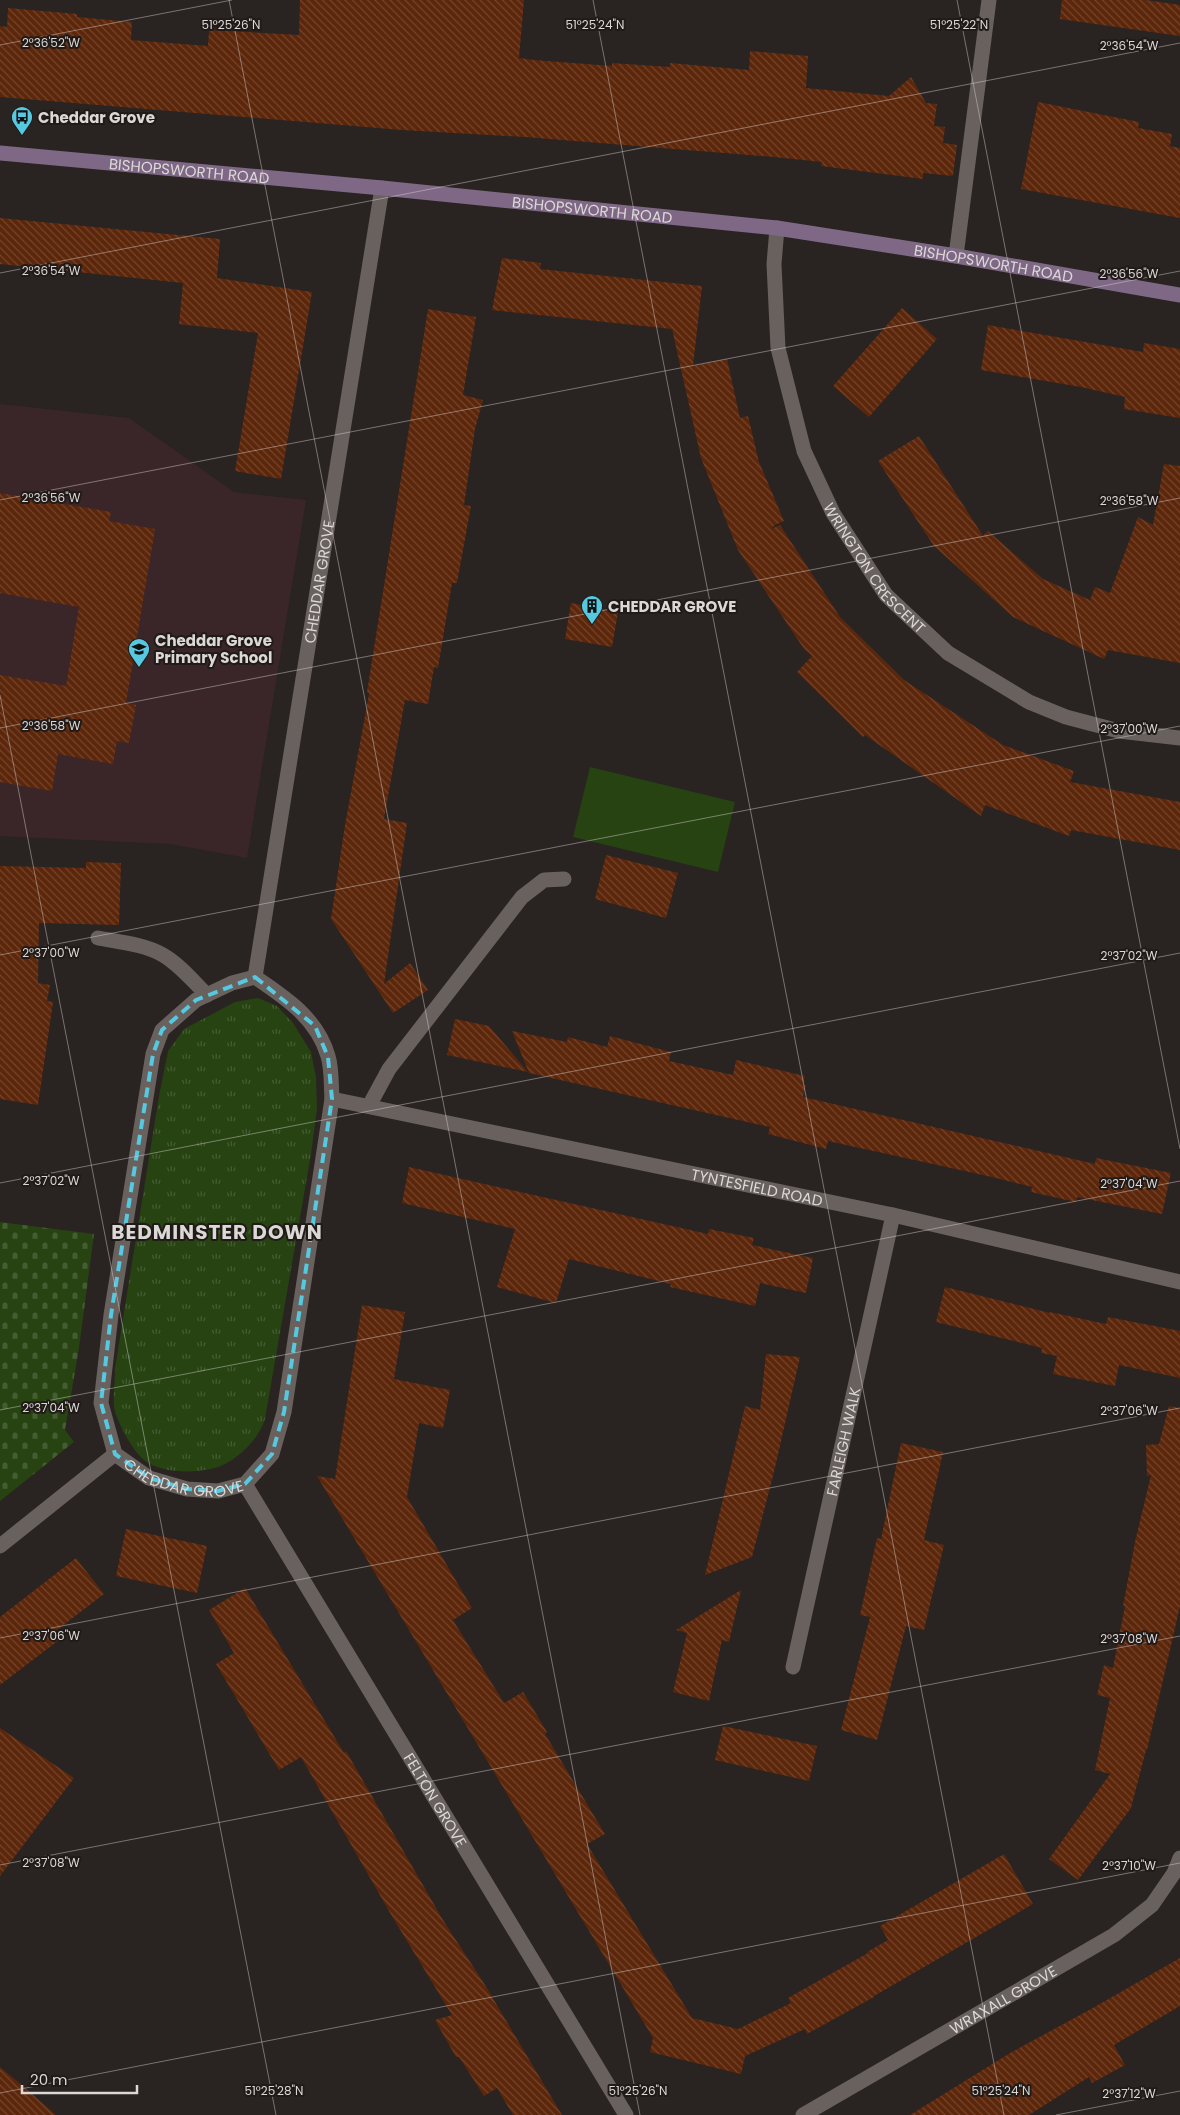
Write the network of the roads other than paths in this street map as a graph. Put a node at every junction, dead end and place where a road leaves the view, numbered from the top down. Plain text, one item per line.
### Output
1 (989, 0) edge
2 (0, 153) edge
3 (382, 188) junction
4 (777, 228) junction
5 (956, 256) junction
6 (1180, 295) edge
7 (1180, 738) edge
8 (564, 879) dead end
9 (98, 938) dead end
10 (256, 976) junction
11 (207, 995) junction
12 (332, 1099) junction
13 (369, 1106) junction
14 (893, 1215) junction
15 (1180, 1282) edge
16 (115, 1454) junction
17 (245, 1484) junction
18 (0, 1546) edge
19 (793, 1667) dead end
20 (1180, 1858) edge
21 (626, 2115) edge
22 (804, 2115) edge

1 - 5 street
2 - 3 street, BISHOPSWORTH ROAD
3 - 4 street, BISHOPSWORTH ROAD
3 - 10 street, CHEDDAR GROVE
4 - 5 street, BISHOPSWORTH ROAD
4 - 7 street, WRINGTON CRESCENT
5 - 6 street, BISHOPSWORTH ROAD
8 - 13 street
9 - 11 street
10 - 11 street, CHEDDAR GROVE
10 - 12 street, CHEDDAR GROVE
11 - 16 street, CHEDDAR GROVE
12 - 13 street, TYNTESFIELD ROAD
12 - 17 street, CHEDDAR GROVE
13 - 14 street, TYNTESFIELD ROAD
14 - 15 street, TYNTESFIELD ROAD
14 - 19 street, FARLEIGH WALK
16 - 17 street, CHEDDAR GROVE
16 - 18 street
17 - 21 street, FELTON GROVE
20 - 22 street, WRAXALL GROVE

